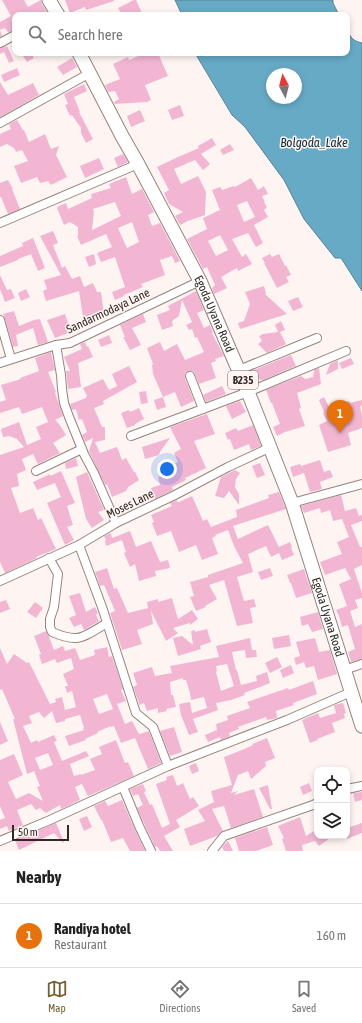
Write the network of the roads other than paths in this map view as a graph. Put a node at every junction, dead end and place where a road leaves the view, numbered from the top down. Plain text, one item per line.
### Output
1 (49, 0) edge
2 (55, 12) edge
3 (12, 37) edge
4 (0, 43) edge
5 (81, 56) edge
6 (90, 73) junction
7 (0, 123) edge
8 (138, 164) junction
9 (0, 223) edge
10 (200, 280) junction
11 (0, 320) edge
12 (317, 338) dead end
13 (56, 345) junction
14 (346, 351) dead end
15 (12, 359) junction
16 (0, 363) edge
17 (238, 370) junction
18 (190, 376) dead end
19 (248, 392) junction
20 (203, 409) junction
21 (131, 436) dead end
22 (271, 447) junction
23 (82, 449) junction
24 (36, 471) dead end
25 (362, 484) edge
26 (292, 503) junction
27 (116, 523) junction
28 (79, 545) junction
29 (49, 558) junction
30 (0, 580) edge
31 (107, 623) junction
32 (362, 664) edge
33 (344, 670) junction
34 (351, 692) junction
35 (362, 726) edge
36 (168, 766) junction
37 (362, 786) edge
38 (123, 787) junction
39 (350, 788) edge
40 (314, 804) edge
41 (0, 841) edge
42 (151, 851) edge
43 (212, 851) edge

1 - 2 main road
3 - 4 street
5 - 6 main road, Egoda Uyana Road / B235
6 - 7 street
6 - 8 main road, Egoda Uyana Road / B235
8 - 9 street
8 - 10 main road, Egoda Uyana Road / B235
10 - 13 street, Sandarmodaya Lane
10 - 17 main road, Egoda Uyana Road / B235
11 - 15 street
12 - 17 street
13 - 15 street, Sandarmodaya Lane
13 - 23 street
14 - 19 street
15 - 16 street, Sandarmodaya Lane
17 - 19 main road, Egoda Uyana Road / B235
18 - 20 street
19 - 20 street
19 - 22 main road, Egoda Uyana Road / B235
20 - 21 street
22 - 26 main road, Egoda Uyana Road / B235
22 - 27 street, Moses Lane
23 - 24 street
23 - 27 street
25 - 26 street
26 - 33 main road, Egoda Uyana Road / B235
27 - 28 street, Moses Lane
28 - 29 street, Moses Lane
28 - 31 street
29 - 30 street, Moses Lane
29 - 31 street
31 - 36 street
32 - 33 street
33 - 34 main road, Egoda Uyana Road / B235
34 - 35 main road, Egoda Uyana Road / B235
34 - 36 street
36 - 38 street
37 - 39 street
38 - 41 street
38 - 42 street
40 - 43 street

